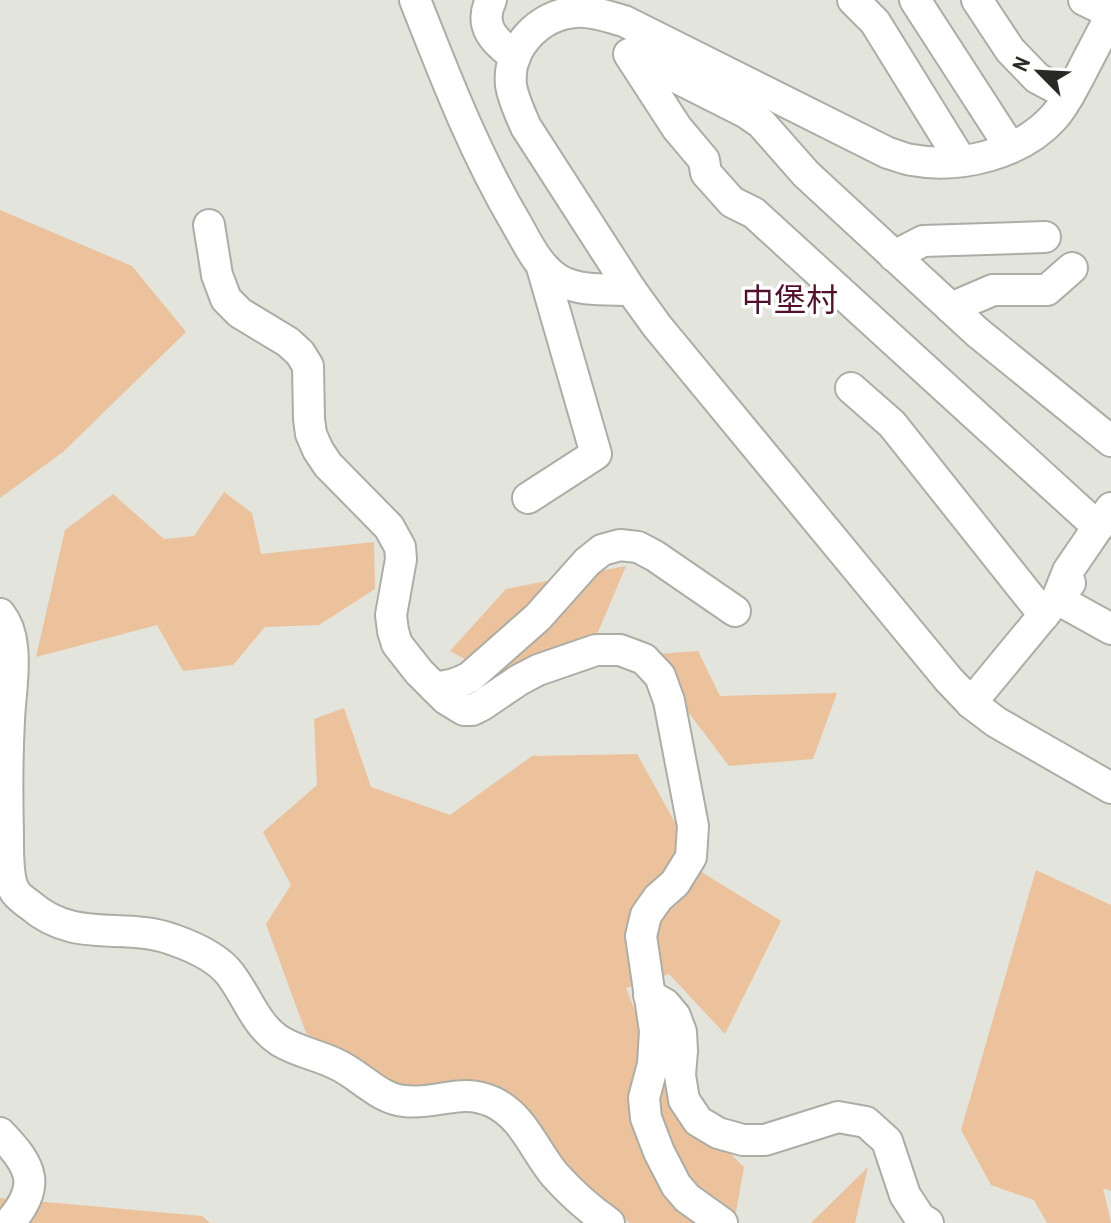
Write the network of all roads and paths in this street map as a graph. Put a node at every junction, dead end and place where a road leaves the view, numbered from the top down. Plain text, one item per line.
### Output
1 (415, 0) edge
2 (491, 0) edge
3 (853, 0) edge
4 (915, 0) edge
5 (977, 0) edge
6 (1084, 0) edge
7 (548, 9) edge
8 (1111, 14) edge
9 (601, 15) junction
10 (629, 54) junction
11 (515, 57) junction
12 (1069, 95) junction
13 (1010, 147) junction
14 (961, 161) junction
15 (209, 225) dead end
16 (1045, 237) dead end
17 (894, 256) junction
18 (542, 267) junction
19 (1072, 268) dead end
20 (631, 290) junction
21 (951, 308) junction
22 (851, 388) dead end
23 (1111, 441) edge
24 (528, 498) dead end
25 (1107, 524) edge
26 (1050, 607) junction
27 (735, 611) dead end
28 (0, 614) edge
29 (1111, 629) edge
30 (434, 687) junction
31 (971, 703) junction
32 (1111, 788) edge
33 (7, 894) edge
34 (649, 995) junction
35 (0, 1133) edge
36 (9, 1223) edge
37 (609, 1223) edge
38 (722, 1223) edge
39 (928, 1223) edge

1 - 18 street
2 - 11 street
3 - 14 street
4 - 13 street
5 - 12 street
6 - 8 street
7 - 9 street
7 - 11 street
8 - 12 street
9 - 10 street
9 - 14 street
10 - 17 street
10 - 25 street
11 - 20 street
12 - 13 street
13 - 14 street
15 - 30 street
16 - 17 street
17 - 21 street
18 - 20 street
18 - 24 street
19 - 21 street
20 - 31 street
21 - 23 street
22 - 26 street
25 - 26 street
26 - 29 street
26 - 31 street
27 - 30 street
28 - 33 street
30 - 34 street
31 - 32 street
33 - 37 street
34 - 38 street
34 - 39 street
35 - 36 street

